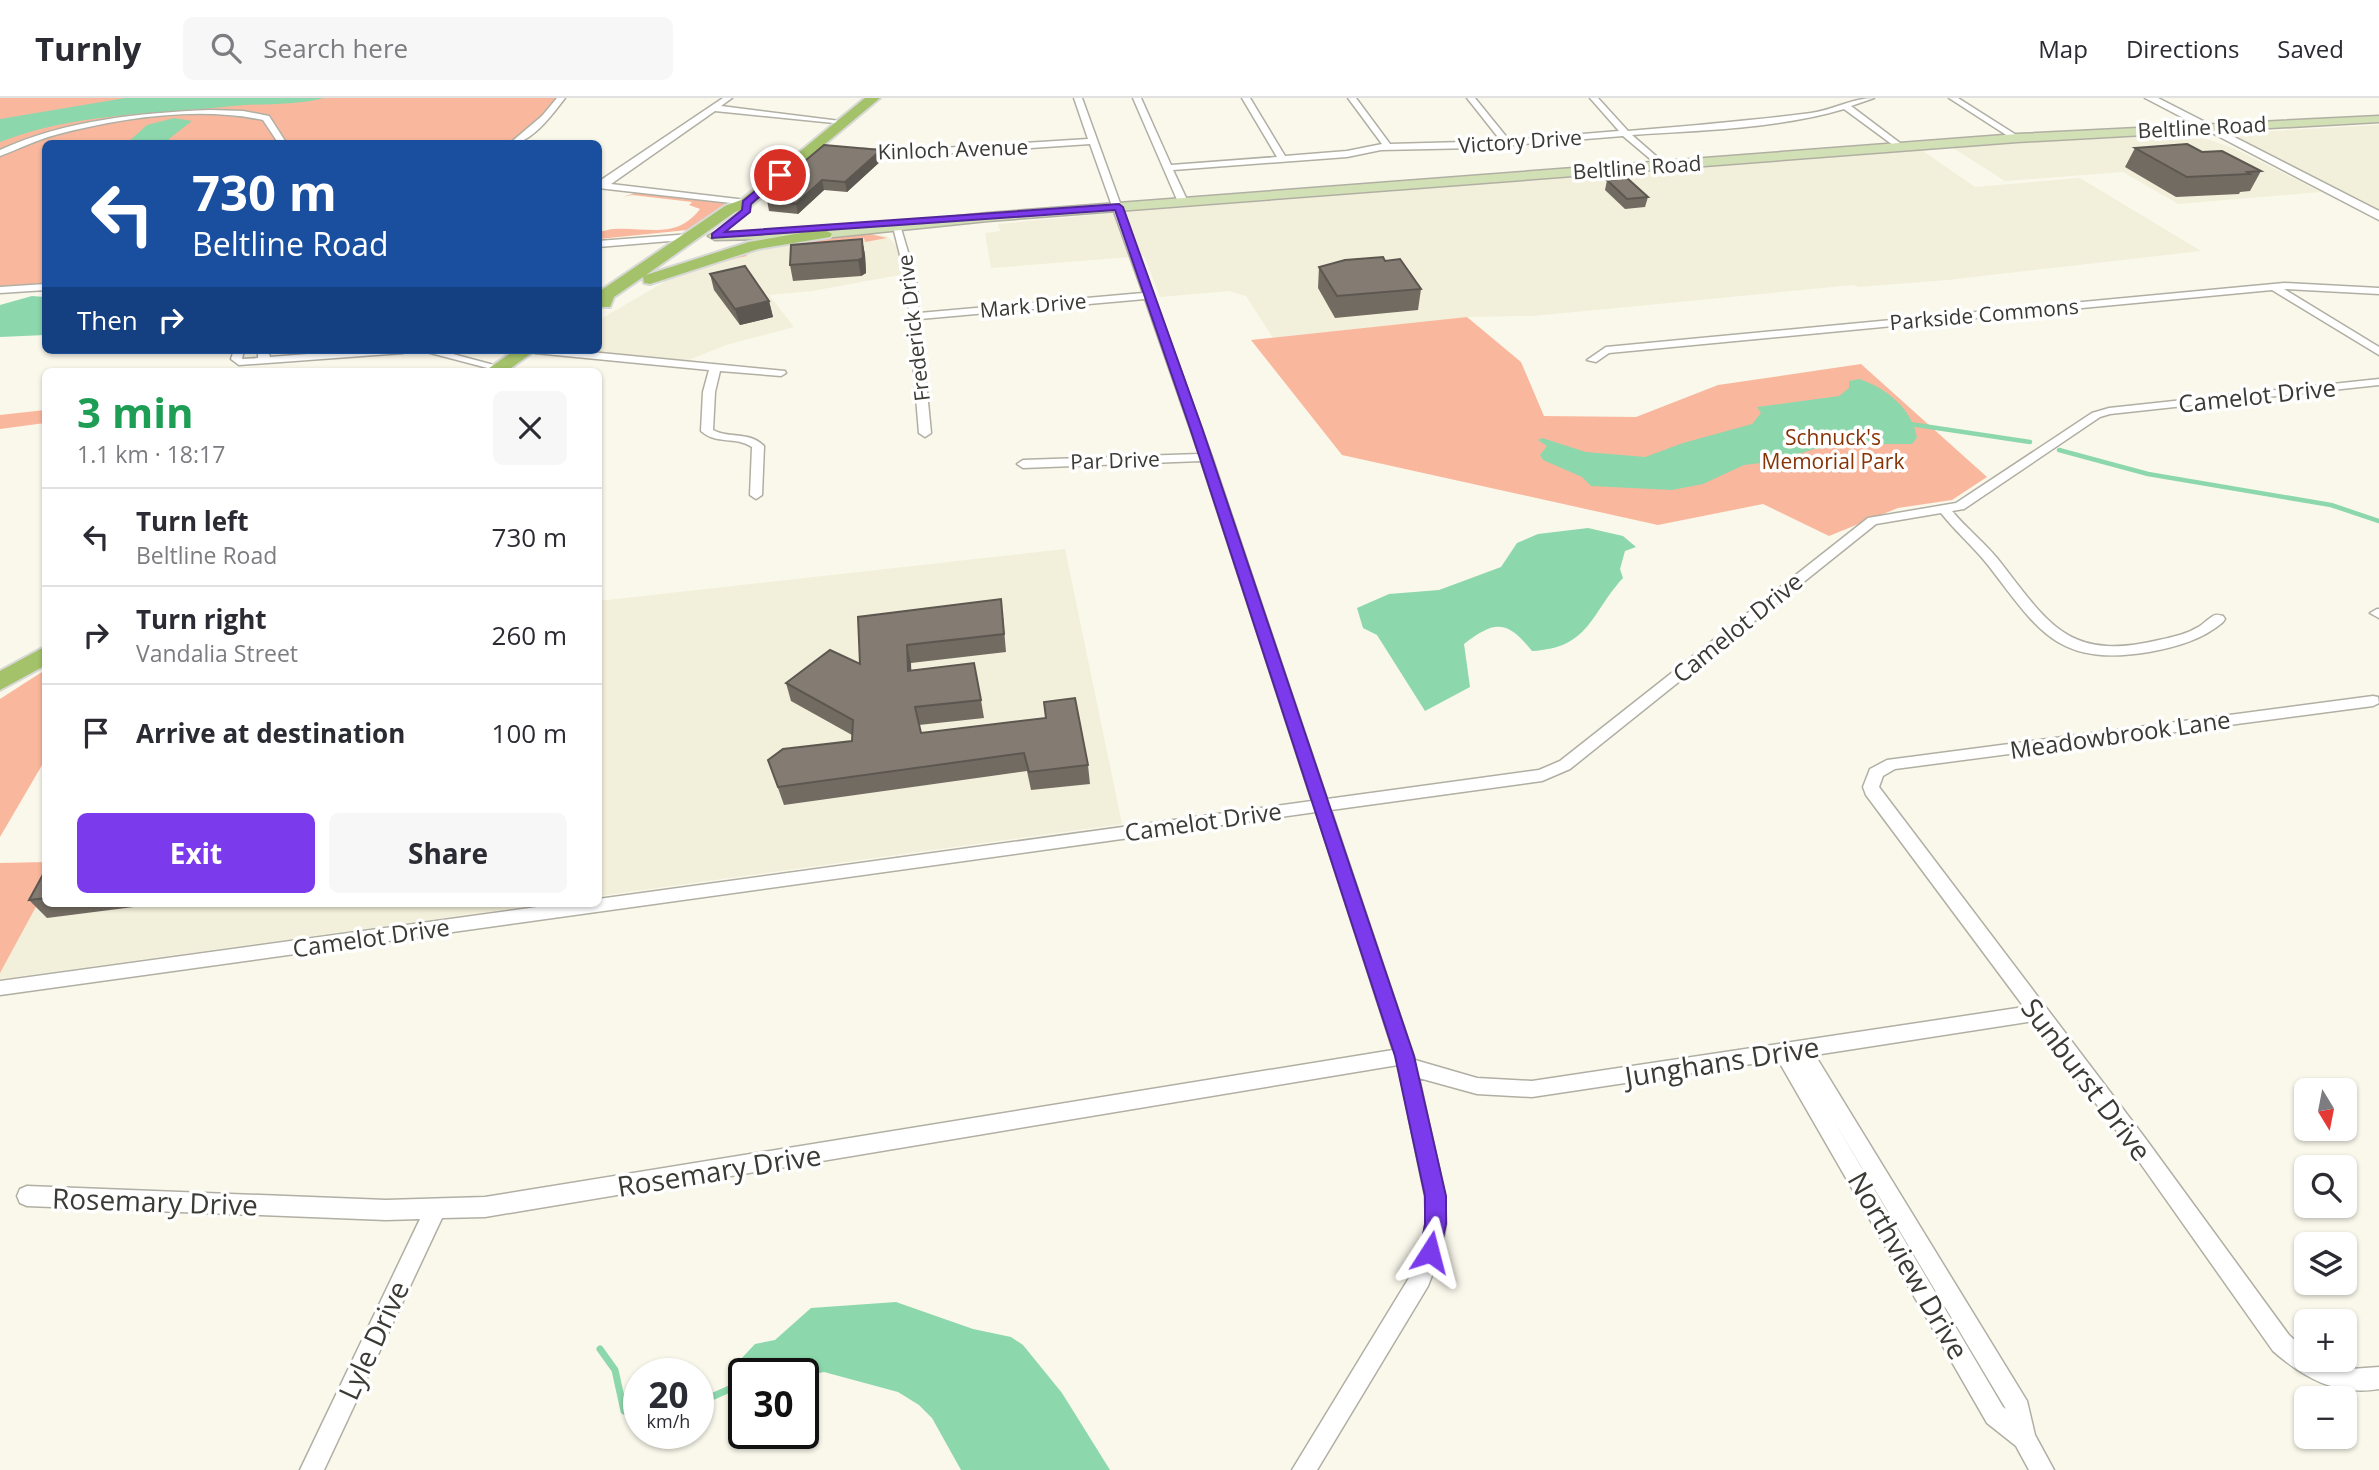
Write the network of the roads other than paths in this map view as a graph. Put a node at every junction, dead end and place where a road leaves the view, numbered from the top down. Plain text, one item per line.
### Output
1 (561, 98) edge
2 (728, 98) edge
3 (873, 98) edge
4 (1078, 98) edge
5 (1137, 98) edge
6 (1246, 98) edge
7 (1352, 98) edge
8 (1471, 98) edge
9 (1594, 98) edge
10 (1870, 98) edge
11 (1953, 98) edge
12 (2150, 98) edge
13 (1847, 107) junction
14 (714, 108) junction
15 (2379, 119) edge
16 (845, 122) junction
17 (2205, 126) junction
18 (1626, 134) junction
19 (2017, 138) junction
20 (281, 140) edge
21 (518, 140) edge
22 (1094, 141) junction
23 (1507, 143) junction
24 (1387, 146) junction
25 (1900, 146) junction
26 (813, 148) junction
27 (829, 149) edge
28 (853, 151) edge
29 (0, 153) edge
30 (1282, 159) junction
31 (1661, 165) junction
32 (1167, 168) junction
33 (602, 184) edge
34 (602, 185) edge
35 (1183, 202) junction
36 (746, 203) junction
37 (1119, 207) junction
38 (2379, 216) edge
39 (895, 225) junction
40 (824, 234) junction
41 (715, 236) junction
42 (691, 237) junction
43 (602, 244) edge
44 (650, 279) junction
45 (42, 287) edge
46 (2274, 287) junction
47 (0, 290) edge
48 (2379, 291) edge
49 (1150, 295) junction
50 (602, 302) edge
51 (602, 304) edge
52 (915, 316) junction
53 (2379, 352) edge
54 (238, 354) edge
55 (294, 354) edge
56 (439, 354) edge
57 (521, 354) edge
58 (575, 354) edge
59 (267, 355) edge
60 (1592, 360) dead end
61 (493, 368) edge
62 (499, 368) edge
63 (715, 368) junction
64 (781, 373) dead end
65 (2379, 382) edge
66 (925, 433) dead end
67 (1206, 457) junction
68 (1023, 464) dead end
69 (756, 495) dead end
70 (1944, 509) junction
71 (2218, 619) dead end
72 (42, 656) edge
73 (0, 682) edge
74 (2373, 701) dead end
75 (1872, 778) joint
76 (1323, 805) junction
77 (602, 905) edge
78 (586, 907) edge
79 (0, 988) edge
80 (2038, 1013) junction
81 (1793, 1051) junction
82 (1406, 1061) junction
83 (27, 1196) dead end
84 (435, 1210) junction
85 (2379, 1378) edge
86 (312, 1470) edge
87 (1304, 1470) edge
88 (2042, 1470) edge

1 - 21 street
2 - 14 street
3 - 16 main road
4 - 22 street
5 - 32 street
6 - 30 street
7 - 24 street
8 - 23 street
9 - 18 street
10 - 13 street, Victory Drive
11 - 19 street
12 - 17 street
13 - 18 street, Victory Drive
13 - 25 street
14 - 16 street
14 - 33 street
15 - 17 main road, Beltline Road
16 - 26 main road
17 - 19 main road, Beltline Road
17 - 38 street
18 - 23 street, Victory Drive
18 - 31 street
19 - 25 main road, Beltline Road
20 - 29 street
22 - 28 street, Kinloch Avenue
22 - 37 street
23 - 24 street, Victory Drive
24 - 30 street, Victory Drive
25 - 31 main road, Beltline Road
26 - 27 street
26 - 36 main road
30 - 32 street, Victory Drive
31 - 35 main road, Beltline Road
32 - 35 street
34 - 36 street
35 - 37 main road, Beltline Road
36 - 41 main road
36 - 42 main road
37 - 39 main road, Beltline Road
37 - 49 street
39 - 40 main road, Beltline Road
39 - 41 main road, Beltline Road
39 - 52 street, Frederick Drive
40 - 41 main road, Beltline Road
40 - 44 main road
41 - 42 main road, Beltline Road
41 - 44 main road
42 - 43 street
42 - 50 main road
44 - 51 main road
45 - 47 street
46 - 48 street, Parkside Commons
46 - 53 street
46 - 60 street, Parkside Commons
49 - 52 street, Mark Drive
49 - 67 street
52 - 66 street, Frederick Drive
54 - 59 street
55 - 59 street
56 - 61 street
57 - 62 main road
58 - 63 street
63 - 64 street
63 - 69 street
65 - 70 street, Camelot Drive
67 - 68 street, Par Drive
67 - 76 street
70 - 71 street
70 - 76 street, Camelot Drive
72 - 73 main road
74 - 75 street, Meadowbrook Lane
75 - 80 street, Sunburst Drive
76 - 77 street, Camelot Drive
76 - 82 street
78 - 79 street, Camelot Drive
80 - 81 street, Junghans Drive
80 - 85 street, Sunburst Drive
81 - 82 street, Junghans Drive
81 - 88 street, Northview Drive
82 - 84 street, Rosemary Drive
82 - 87 street
83 - 84 street, Rosemary Drive
84 - 86 street, Lyle Drive

